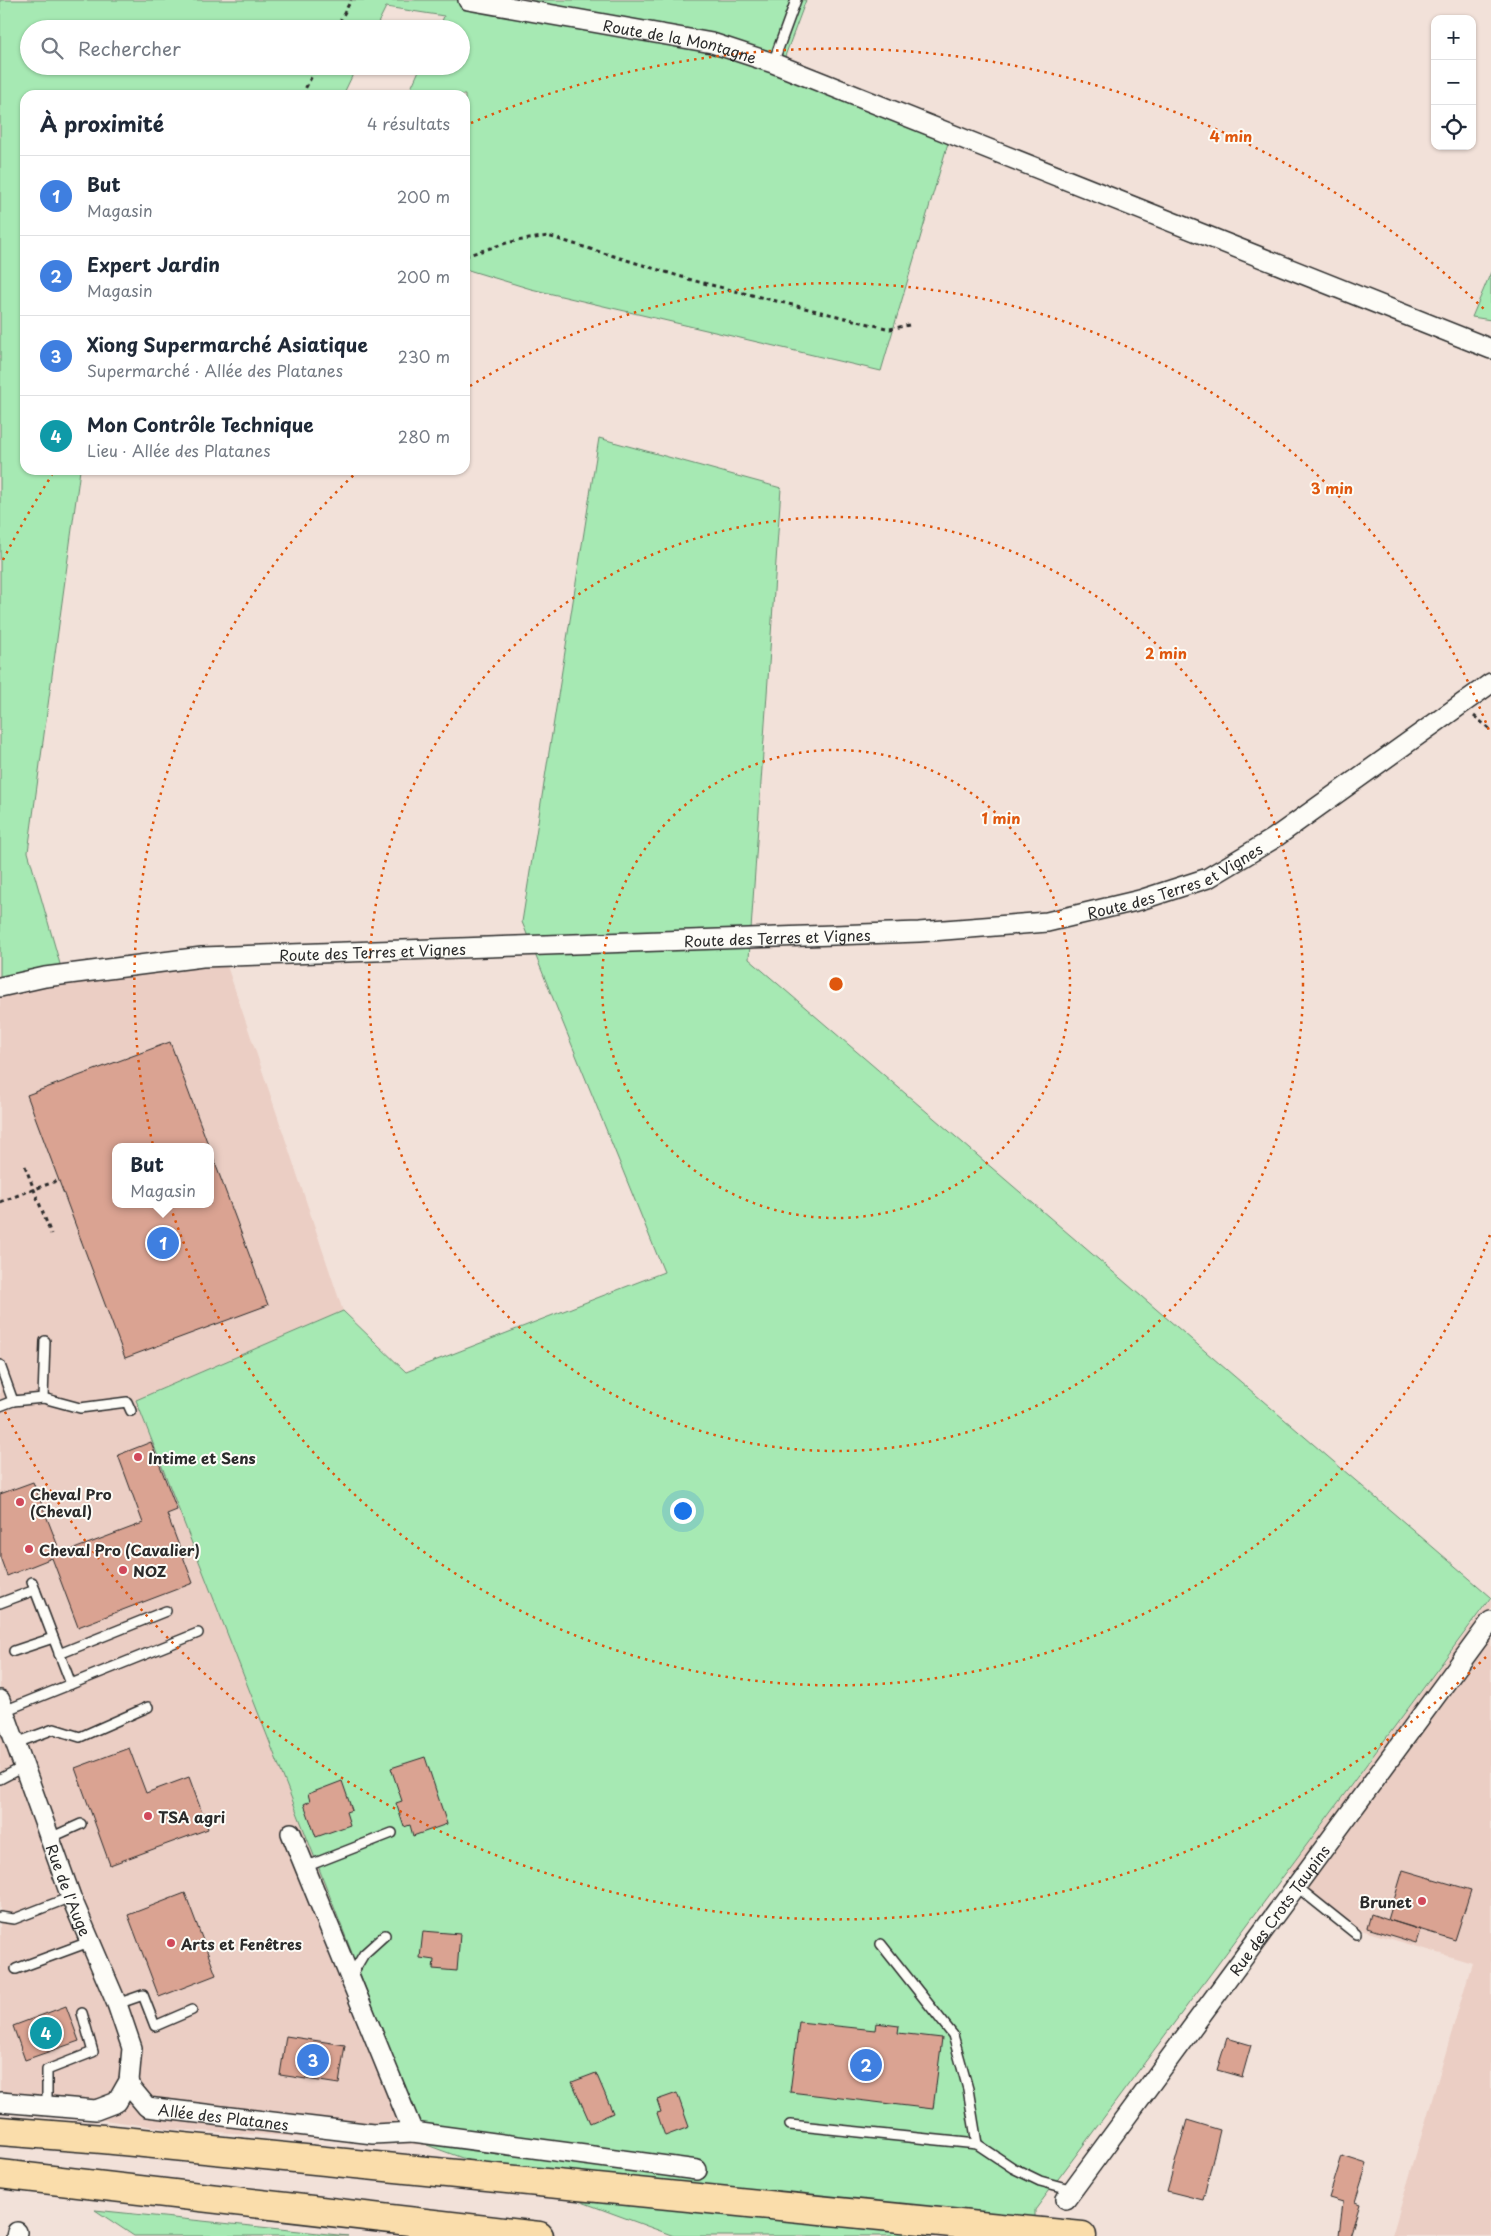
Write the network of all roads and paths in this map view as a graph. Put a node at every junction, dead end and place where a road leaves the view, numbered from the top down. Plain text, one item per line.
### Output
1 (351, 0) edge
2 (468, 0) edge
3 (796, 0) edge
4 (341, 20) edge
5 (773, 63) junction
6 (312, 75) edge
7 (305, 90) edge
8 (470, 254) edge
9 (909, 325) dead end
10 (1491, 349) edge
11 (1491, 683) edge
12 (0, 987) edge
13 (25, 1166) dead end
14 (59, 1180) dead end
15 (34, 1189) junction
16 (0, 1202) edge
17 (51, 1234) dead end
18 (45, 1341) dead end
19 (0, 1365) edge
20 (43, 1398) junction
21 (13, 1401) junction
22 (0, 1406) edge
23 (131, 1411) dead end
24 (0, 1603) edge
25 (166, 1611) dead end
26 (1491, 1621) edge
27 (198, 1633) dead end
28 (53, 1638) junction
29 (14, 1651) dead end
30 (59, 1654) junction
31 (71, 1684) junction
32 (2, 1705) edge
33 (148, 1707) dead end
34 (16, 1743) junction
35 (25, 1766) junction
36 (0, 1779) edge
37 (81, 1824) dead end
38 (291, 1833) dead end
39 (392, 1833) dead end
40 (50, 1838) junction
41 (306, 1867) junction
42 (1296, 1886) junction
43 (71, 1897) junction
44 (0, 1917) edge
45 (1356, 1934) dead end
46 (386, 1935) dead end
47 (89, 1942) junction
48 (881, 1944) dead end
49 (16, 1969) dead end
50 (351, 1976) junction
51 (117, 2004) junction
52 (192, 2010) dead end
53 (82, 2013) dead end
54 (129, 2081) junction
55 (0, 2102) edge
56 (47, 2106) junction
57 (0, 2119) edge
58 (790, 2125) dead end
59 (0, 2131) edge
60 (413, 2132) junction
61 (103, 2139) junction
62 (977, 2144) junction
63 (697, 2170) dead end
64 (0, 2174) edge
65 (1070, 2194) joint
66 (538, 2236) edge
67 (1082, 2236) edge

1 - 4 path
2 - 5 street, Route de la Montagne
3 - 5 lane
5 - 10 street, Route de la Montagne
6 - 7 path
8 - 9 path
11 - 12 street, Route des Terres et Vignes
13 - 15 path
14 - 15 path
15 - 16 path
15 - 17 path
18 - 20 lane
19 - 21 lane
20 - 21 lane
20 - 23 lane
21 - 22 lane
24 - 28 lane
25 - 30 lane
26 - 42 street, Rue des Crots Taupins
27 - 31 lane
28 - 29 lane
28 - 30 lane
30 - 31 lane
31 - 32 lane
32 - 34 street, Rue de l'Auge
33 - 34 lane
34 - 35 street, Rue de l'Auge
35 - 36 lane
35 - 40 street, Rue de l'Auge
37 - 40 lane
38 - 41 street
39 - 41 lane
40 - 43 street, Rue de l'Auge
41 - 50 street
42 - 45 lane
42 - 65 street, Rue des Crots Taupins
43 - 44 lane
43 - 47 street, Rue de l'Auge
46 - 50 lane
47 - 49 lane
47 - 51 street, Rue de l'Auge
48 - 62 lane
50 - 60 street
51 - 52 lane
51 - 54 street, Rue de l'Auge
53 - 56 lane
54 - 56 street
54 - 60 street, Allée des Platanes
55 - 56 street
57 - 61 main road
58 - 62 lane
59 - 61 main road
60 - 63 street, Allée des Platanes
61 - 67 main road
62 - 65 lane
64 - 66 main road

